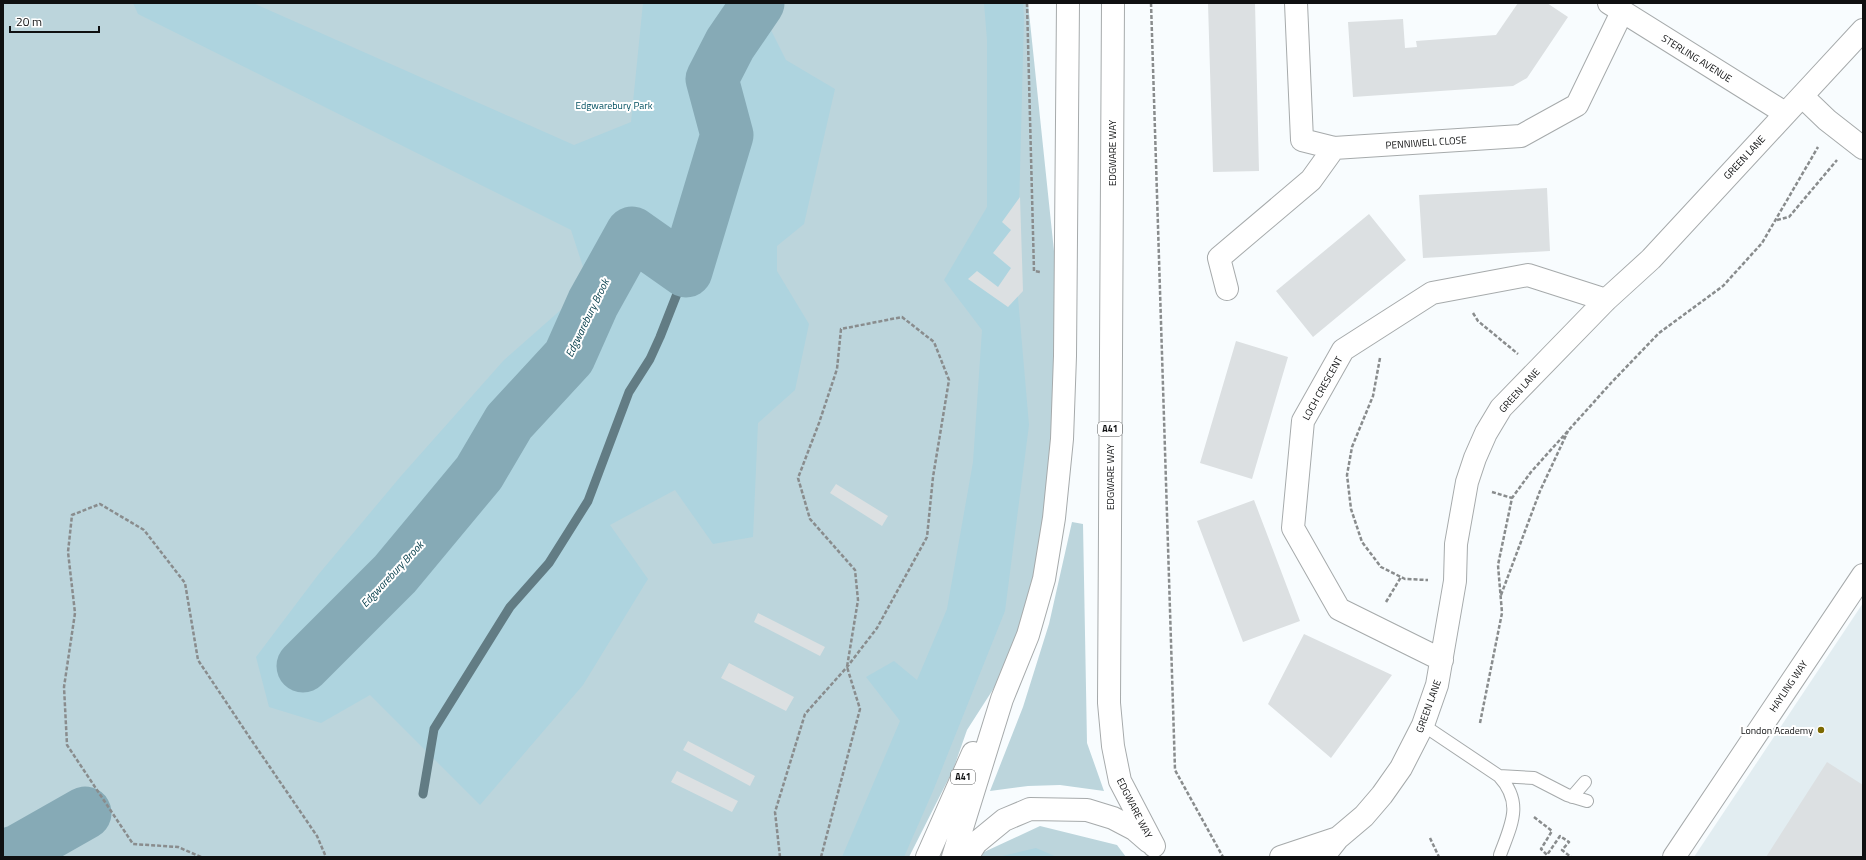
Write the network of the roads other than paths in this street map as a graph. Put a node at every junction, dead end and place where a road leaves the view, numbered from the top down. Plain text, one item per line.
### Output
1 (1068, 3) edge
2 (1113, 3) edge
3 (1296, 3) edge
4 (1616, 7) edge
5 (1863, 30) edge
6 (1802, 96) junction
7 (1785, 112) junction
8 (1858, 144) edge
9 (1334, 148) junction
10 (1228, 289) dead end
11 (1606, 300) junction
12 (1863, 575) edge
13 (1442, 660) junction
14 (1002, 699) junction
15 (1423, 725) junction
16 (1499, 776) junction
17 (1585, 782) dead end
18 (1572, 797) junction
19 (1588, 801) dead end
20 (1338, 838) junction
21 (1159, 851) edge
22 (1500, 855) dead end
23 (928, 857) edge
24 (953, 857) edge
25 (967, 857) edge
26 (1280, 857) edge
27 (1323, 857) edge
28 (1674, 857) edge

1 - 14 main road, A41
2 - 21 main road, EDGWARE WAY / A41
3 - 9 main road, PENNIWELL CLOSE
4 - 7 main road, STERLING AVENUE
4 - 9 main road, PENNIWELL CLOSE
5 - 6 main road, GREEN LANE
6 - 7 main road, GREEN LANE
6 - 8 main road
7 - 11 main road, GREEN LANE
9 - 10 main road
11 - 13 main road, GREEN LANE
11 - 13 main road, LOCH CRESCENT
12 - 28 main road, HAYLING WAY
13 - 15 main road, GREEN LANE
14 - 23 main road, A41
14 - 24 main road, A41
15 - 16 lane
15 - 20 main road, GREEN LANE
16 - 18 lane
16 - 22 lane
17 - 18 lane
18 - 19 lane
20 - 26 main road, GREEN LANE
20 - 27 main road, GREEN LANE
21 - 25 main road

